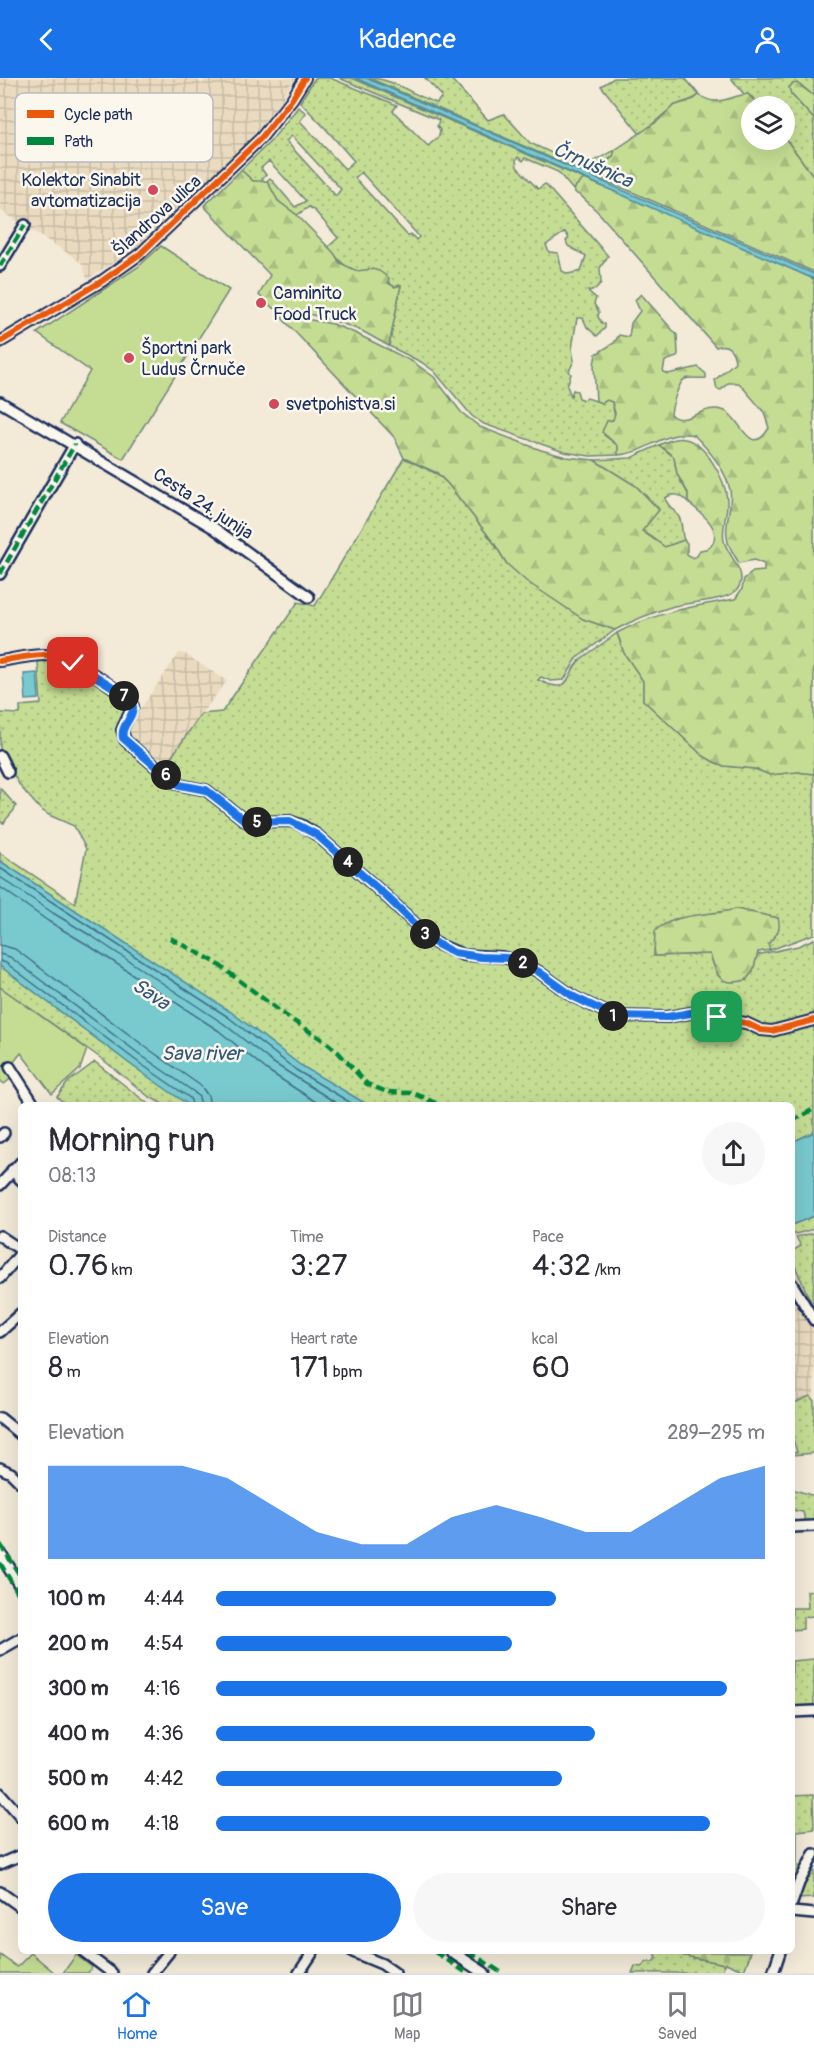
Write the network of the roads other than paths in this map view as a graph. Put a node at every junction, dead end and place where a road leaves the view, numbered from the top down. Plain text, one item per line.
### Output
1 (305, 78) edge
2 (25, 225) dead end
3 (0, 266) edge
4 (0, 342) edge
5 (0, 402) edge
6 (75, 444) junction
7 (0, 574) edge
8 (309, 597) dead end
9 (0, 660) edge
10 (0, 756) edge
11 (8, 772) dead end
12 (814, 1020) edge
13 (10, 1067) dead end
14 (32, 1102) edge
15 (18, 1165) edge
16 (12, 1170) junction
17 (18, 1177) edge
18 (0, 1185) edge
19 (0, 1236) edge
20 (18, 1250) edge
21 (18, 1256) edge
22 (0, 1278) edge
23 (795, 1289) edge
24 (18, 1316) edge
25 (814, 1320) edge
26 (0, 1332) edge
27 (0, 1418) edge
28 (18, 1433) edge
29 (0, 1468) edge
30 (18, 1479) edge
31 (814, 1526) edge
32 (795, 1527) edge
33 (0, 1553) edge
34 (18, 1582) edge
35 (18, 1640) edge
36 (0, 1650) edge
37 (814, 1711) edge
38 (795, 1712) edge
39 (0, 1793) edge
40 (18, 1814) edge
41 (814, 1854) edge
42 (18, 1856) edge
43 (0, 1864) edge
44 (0, 1892) edge
45 (795, 1896) edge
46 (18, 1905) edge
47 (795, 1912) edge
48 (814, 1914) edge
49 (87, 1954) edge
50 (167, 1954) edge
51 (313, 1954) edge
52 (358, 1954) edge
53 (455, 1954) edge
54 (779, 1954) edge
55 (382, 1964) junction
56 (112, 1973) edge
57 (152, 1973) edge
58 (299, 1973) edge
59 (376, 1973) edge
60 (395, 1973) edge
61 (484, 1973) edge
62 (773, 1973) edge

1 - 4 street, Šlandrova ulica
2 - 3 street
5 - 6 street, Cesta 24. junija
6 - 7 street
6 - 8 street, Cesta 24. junija
9 - 12 street
10 - 11 street
13 - 14 street
15 - 16 street
16 - 17 street
16 - 18 street
19 - 20 street
21 - 22 street
23 - 25 street
24 - 26 street
27 - 28 street
29 - 30 street
31 - 32 street
33 - 34 main road
35 - 36 street
37 - 38 street
39 - 40 street
41 - 45 street
42 - 43 street
44 - 46 street
47 - 48 street
49 - 56 street
50 - 57 street
51 - 58 street
52 - 55 street
53 - 61 main road
54 - 62 street
55 - 59 street
55 - 60 street

